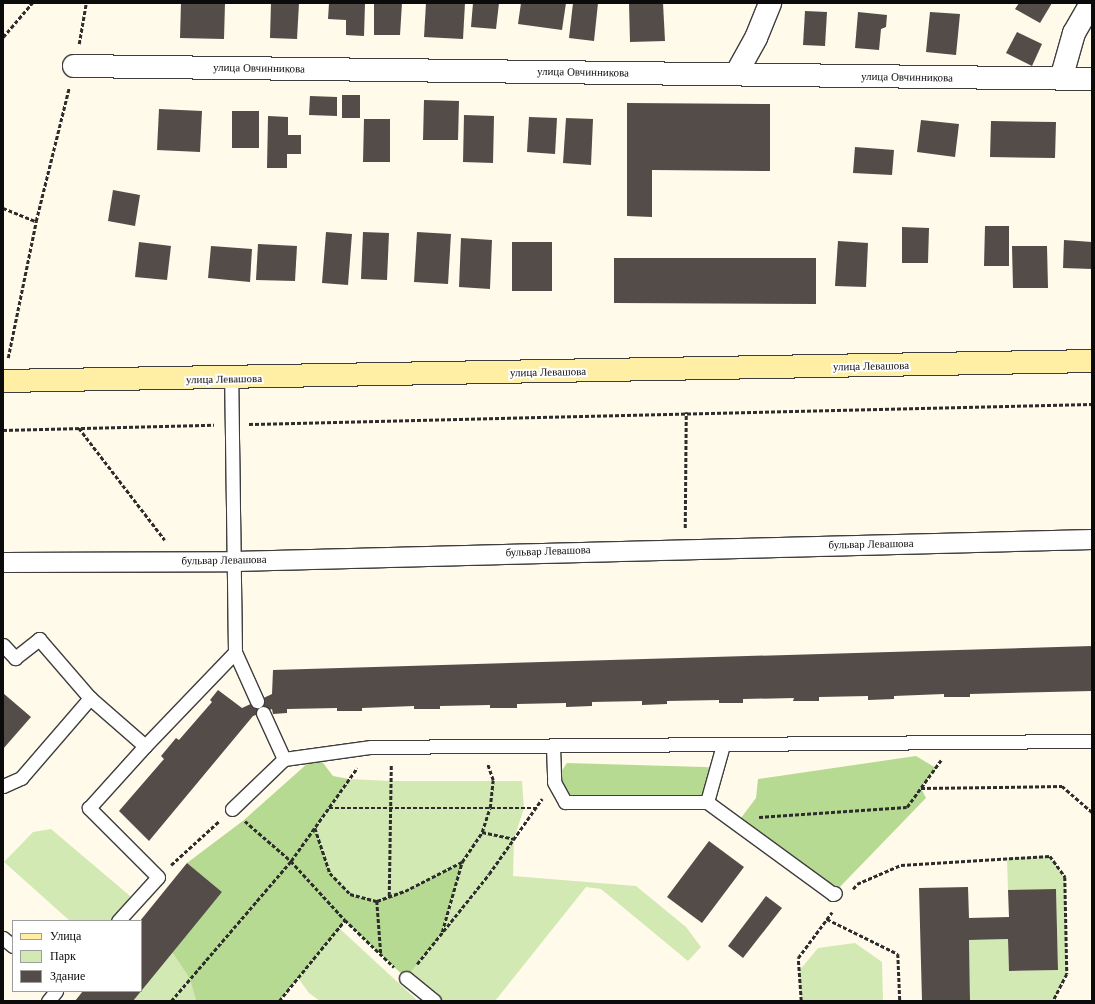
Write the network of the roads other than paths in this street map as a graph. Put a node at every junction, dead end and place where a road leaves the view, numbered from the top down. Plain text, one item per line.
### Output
1 (770, 3) edge
2 (1091, 3) edge
3 (74, 66) road end
4 (736, 74) junction
5 (1092, 78) edge
6 (1061, 79) junction
7 (1092, 361) edge
8 (231, 379) junction
9 (3, 381) edge
10 (1092, 539) edge
11 (234, 561) junction
12 (3, 562) edge
13 (3, 645) edge
14 (235, 652) junction
15 (90, 698) junction
16 (257, 701) dead end
17 (263, 713) dead end
18 (1092, 741) edge
19 (723, 745) junction
20 (145, 746) junction
21 (553, 746) junction
22 (284, 759) junction
23 (3, 786) edge
24 (707, 802) junction
25 (232, 809) road end
26 (841, 894) road end
27 (119, 920) edge
28 (3, 938) edge
29 (12, 945) edge
30 (406, 978) road end
31 (55, 992) edge
32 (48, 1001) edge
33 (434, 1001) edge

1 - 4 street
2 - 6 street
3 - 4 street, улица Овчинникова
4 - 6 street, улица Овчинникова
5 - 6 street, улица Овчинникова
7 - 8 main road, улица Левашова
8 - 9 main road, улица Левашова
8 - 11 lane
10 - 11 street, бульвар Левашова
11 - 12 street, бульвар Левашова
11 - 14 lane
13 - 15 lane
14 - 16 lane
14 - 20 lane
15 - 20 lane
15 - 23 lane
17 - 22 lane
18 - 19 lane
19 - 21 lane
19 - 24 lane
20 - 27 lane
21 - 22 lane
21 - 24 lane
22 - 25 lane
24 - 26 lane
28 - 29 lane
30 - 33 lane
31 - 32 lane

